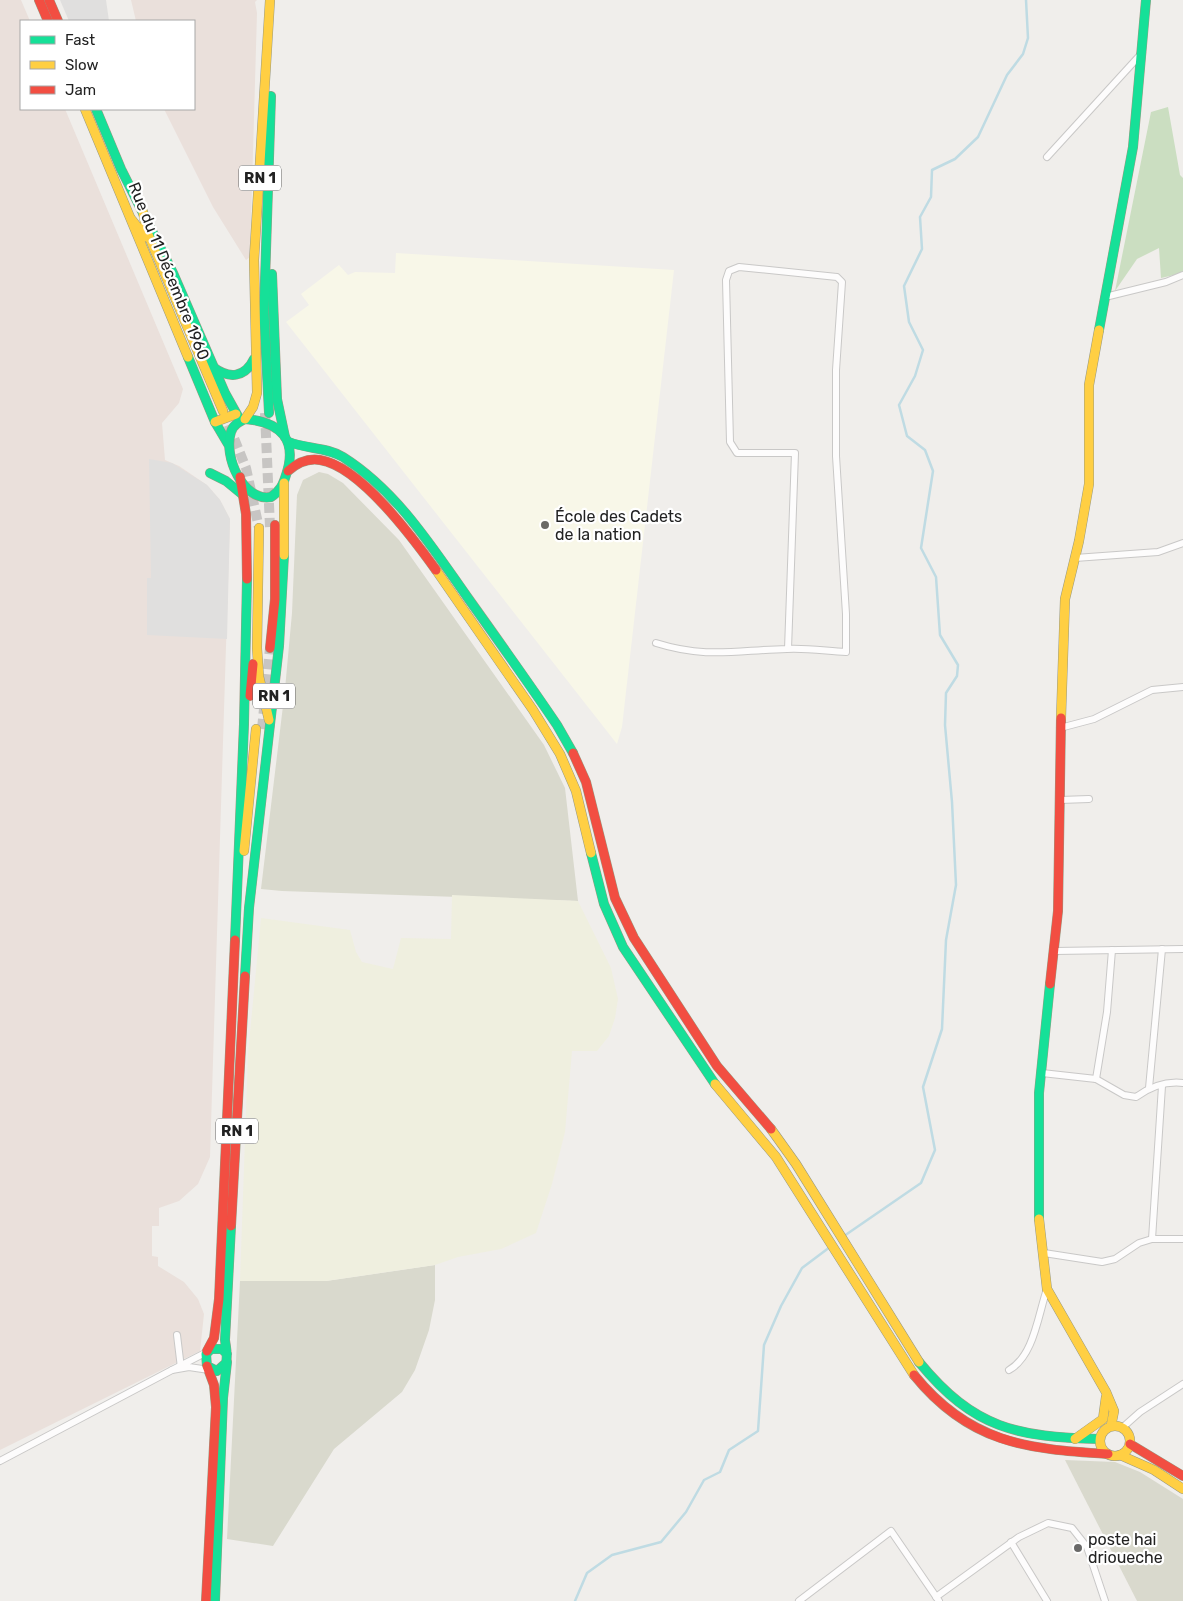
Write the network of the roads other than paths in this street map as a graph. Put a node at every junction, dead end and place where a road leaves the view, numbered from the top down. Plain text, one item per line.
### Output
1 (39, 0) edge
2 (49, 0) edge
3 (270, 0) edge
4 (275, 0) edge
5 (1146, 0) edge
6 (48, 20) edge
7 (58, 20) edge
8 (1142, 53) junction
9 (85, 110) edge
10 (96, 110) edge
11 (1047, 157) dead end
12 (268, 185) junction
13 (260, 193) junction
14 (143, 212) junction
15 (1183, 275) edge
16 (1104, 297) junction
17 (256, 356) junction
18 (213, 367) junction
19 (219, 415) junction
20 (240, 417) junction
21 (287, 439) junction
22 (228, 444) junction
23 (288, 471) junction
24 (210, 473) dead end
25 (240, 477) junction
26 (284, 483) junction
27 (243, 495) junction
28 (273, 526) tunnel mouth
29 (1183, 543) edge
30 (1075, 558) junction
31 (656, 643) dead end
32 (267, 649) tunnel mouth
33 (788, 649) junction
34 (1183, 687) edge
35 (244, 724) junction
36 (1060, 728) junction
37 (263, 730) junction
38 (1089, 799) dead end
39 (1060, 800) junction
40 (235, 913) junction
41 (1162, 949) junction
42 (1183, 949) edge
43 (1112, 950) junction
44 (1055, 951) junction
45 (1042, 1073) junction
46 (1096, 1080) junction
47 (1183, 1083) edge
48 (1162, 1086) junction
49 (1149, 1088) junction
50 (1152, 1238) junction
51 (1183, 1239) edge
52 (1044, 1257) junction
53 (1047, 1288) junction
54 (177, 1335) dead end
55 (207, 1353) junction
56 (227, 1358) junction
57 (181, 1367) junction
58 (209, 1368) junction
59 (1008, 1370) dead end
60 (1183, 1384) edge
61 (1106, 1392) junction
62 (1111, 1426) junction
63 (1122, 1428) junction
64 (1075, 1439) junction
65 (1100, 1439) junction
66 (1130, 1444) junction
67 (1108, 1454) junction
68 (1120, 1455) junction
69 (0, 1461) edge
70 (1183, 1476) edge
71 (1183, 1489) edge
72 (1011, 1542) junction
73 (938, 1599) edge
74 (801, 1600) edge
75 (206, 1601) edge
76 (215, 1601) edge
77 (1048, 1601) edge
78 (1105, 1601) edge

1 - 6 main road
2 - 7 main road
3 - 13 main road, RN 1
4 - 12 main road, RN 1
5 - 8 main road
8 - 11 street
8 - 16 main road
9 - 19 main road, Rue du 11 Décembre 1960
10 - 14 main road, Rue du 11 Décembre 1960
12 - 13 main road
12 - 21 main road, RN 1
13 - 17 main road, RN 1
14 - 18 main road, Rue du 11 Décembre 1960
14 - 19 main road
15 - 16 street
16 - 30 main road
17 - 18 main road
17 - 20 main road, RN 1
18 - 20 main road, Rue du 11 Décembre 1960
19 - 20 main road
19 - 22 main road
20 - 21 main road
20 - 22 main road
21 - 23 main road
21 - 64 main road
22 - 25 main road
23 - 26 main road
23 - 67 main road
24 - 27 main road
25 - 26 main road
25 - 27 main road
26 - 37 main road, RN 1
27 - 35 main road
28 - 32 main road
29 - 30 street
30 - 36 main road
31 - 33 street
33 - 33 street
34 - 36 street
35 - 37 main road
35 - 40 main road, RN 1
36 - 39 main road
37 - 40 main road
37 - 56 main road, RN 1
38 - 39 street
39 - 44 main road
40 - 55 main road, RN 1
41 - 42 street
41 - 43 street
41 - 49 street
43 - 44 street
43 - 46 street
44 - 45 main road
45 - 46 street
45 - 52 main road
46 - 49 street
47 - 48 street
48 - 49 street
48 - 50 street
50 - 51 street
50 - 52 street
52 - 53 main road
53 - 59 street
53 - 61 main road
54 - 57 street
55 - 56 main road
55 - 57 street
55 - 58 main road
56 - 58 main road
56 - 76 main road, RN 1
57 - 58 street
57 - 69 street
58 - 75 main road
60 - 63 street
61 - 62 main road
61 - 64 main road
62 - 63 main road
62 - 65 main road
63 - 66 main road
64 - 65 main road
65 - 67 main road
66 - 68 main road
66 - 70 main road
67 - 68 main road
68 - 71 main road
72 - 73 street
72 - 77 street
72 - 78 street
73 - 74 street

